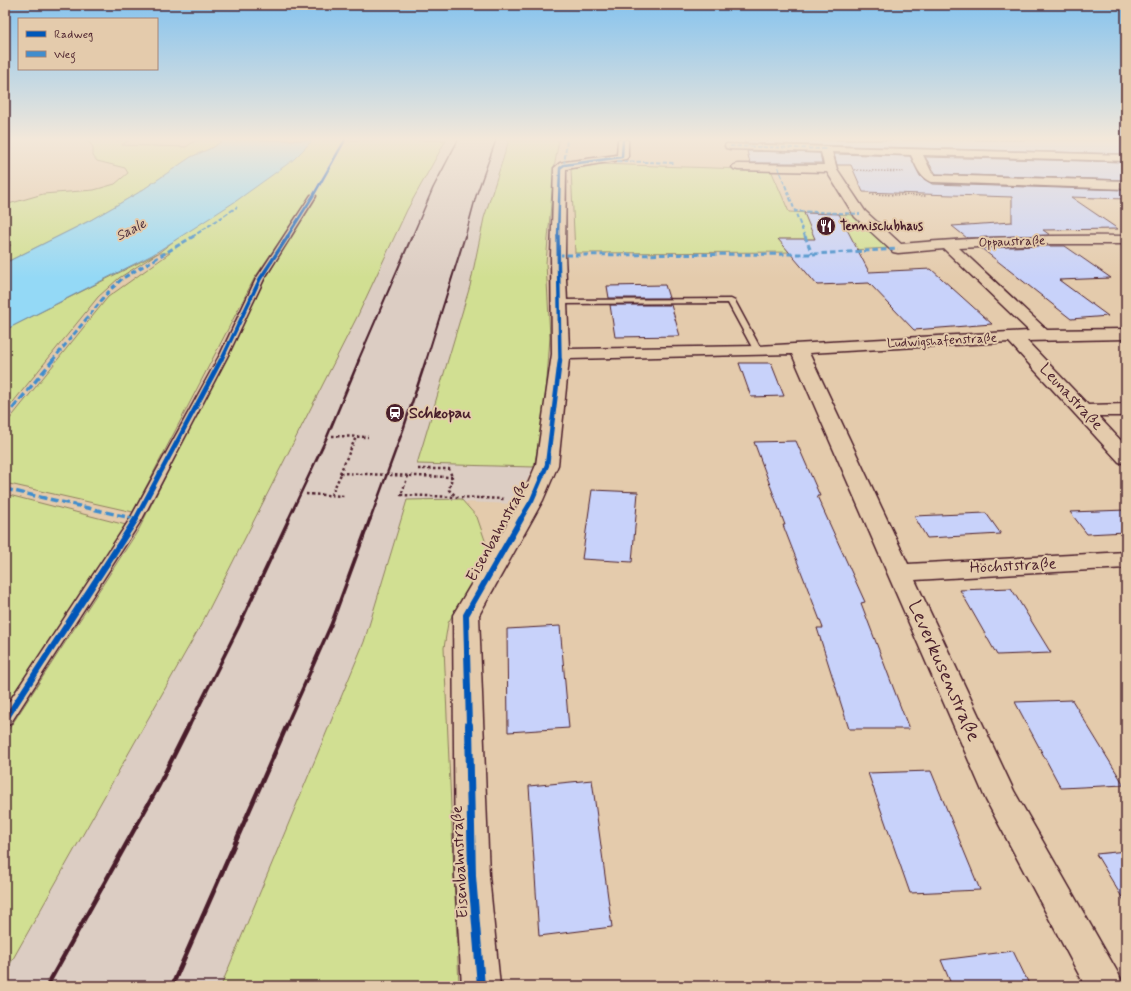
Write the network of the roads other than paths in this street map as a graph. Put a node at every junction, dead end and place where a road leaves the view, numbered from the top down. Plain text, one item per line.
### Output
1 (560, 186) edge
2 (843, 186) edge
3 (313, 196) dead end
4 (1126, 240) edge
5 (947, 244) junction
6 (559, 302) junction
7 (1126, 334) edge
8 (1043, 335) junction
9 (1015, 338) junction
10 (798, 349) junction
11 (758, 351) junction
12 (561, 354) junction
13 (1126, 410) edge
14 (1083, 411) junction
15 (1126, 458) edge
16 (1126, 560) edge
17 (900, 573) junction
18 (5, 720) edge
19 (481, 986) edge
20 (1105, 986) edge

1 - 6 street, Eisenbahnstraße
2 - 5 street, Oppaustraße
3 - 18 lane
4 - 5 street, Oppaustraße
5 - 8 street
6 - 11 lane
6 - 12 street, Eisenbahnstraße
7 - 8 street, Ludwigshafenstraße
8 - 9 street, Ludwigshafenstraße
9 - 10 street, Ludwigshafenstraße
9 - 14 street, Leunastraße
10 - 11 street, Ludwigshafenstraße
10 - 17 street, Leverkusenstraße
11 - 12 street, Ludwigshafenstraße
12 - 19 street, Eisenbahnstraße
13 - 14 street
14 - 15 street, Leunastraße
16 - 17 street, Höchststraße
17 - 20 street, Leverkusenstraße

